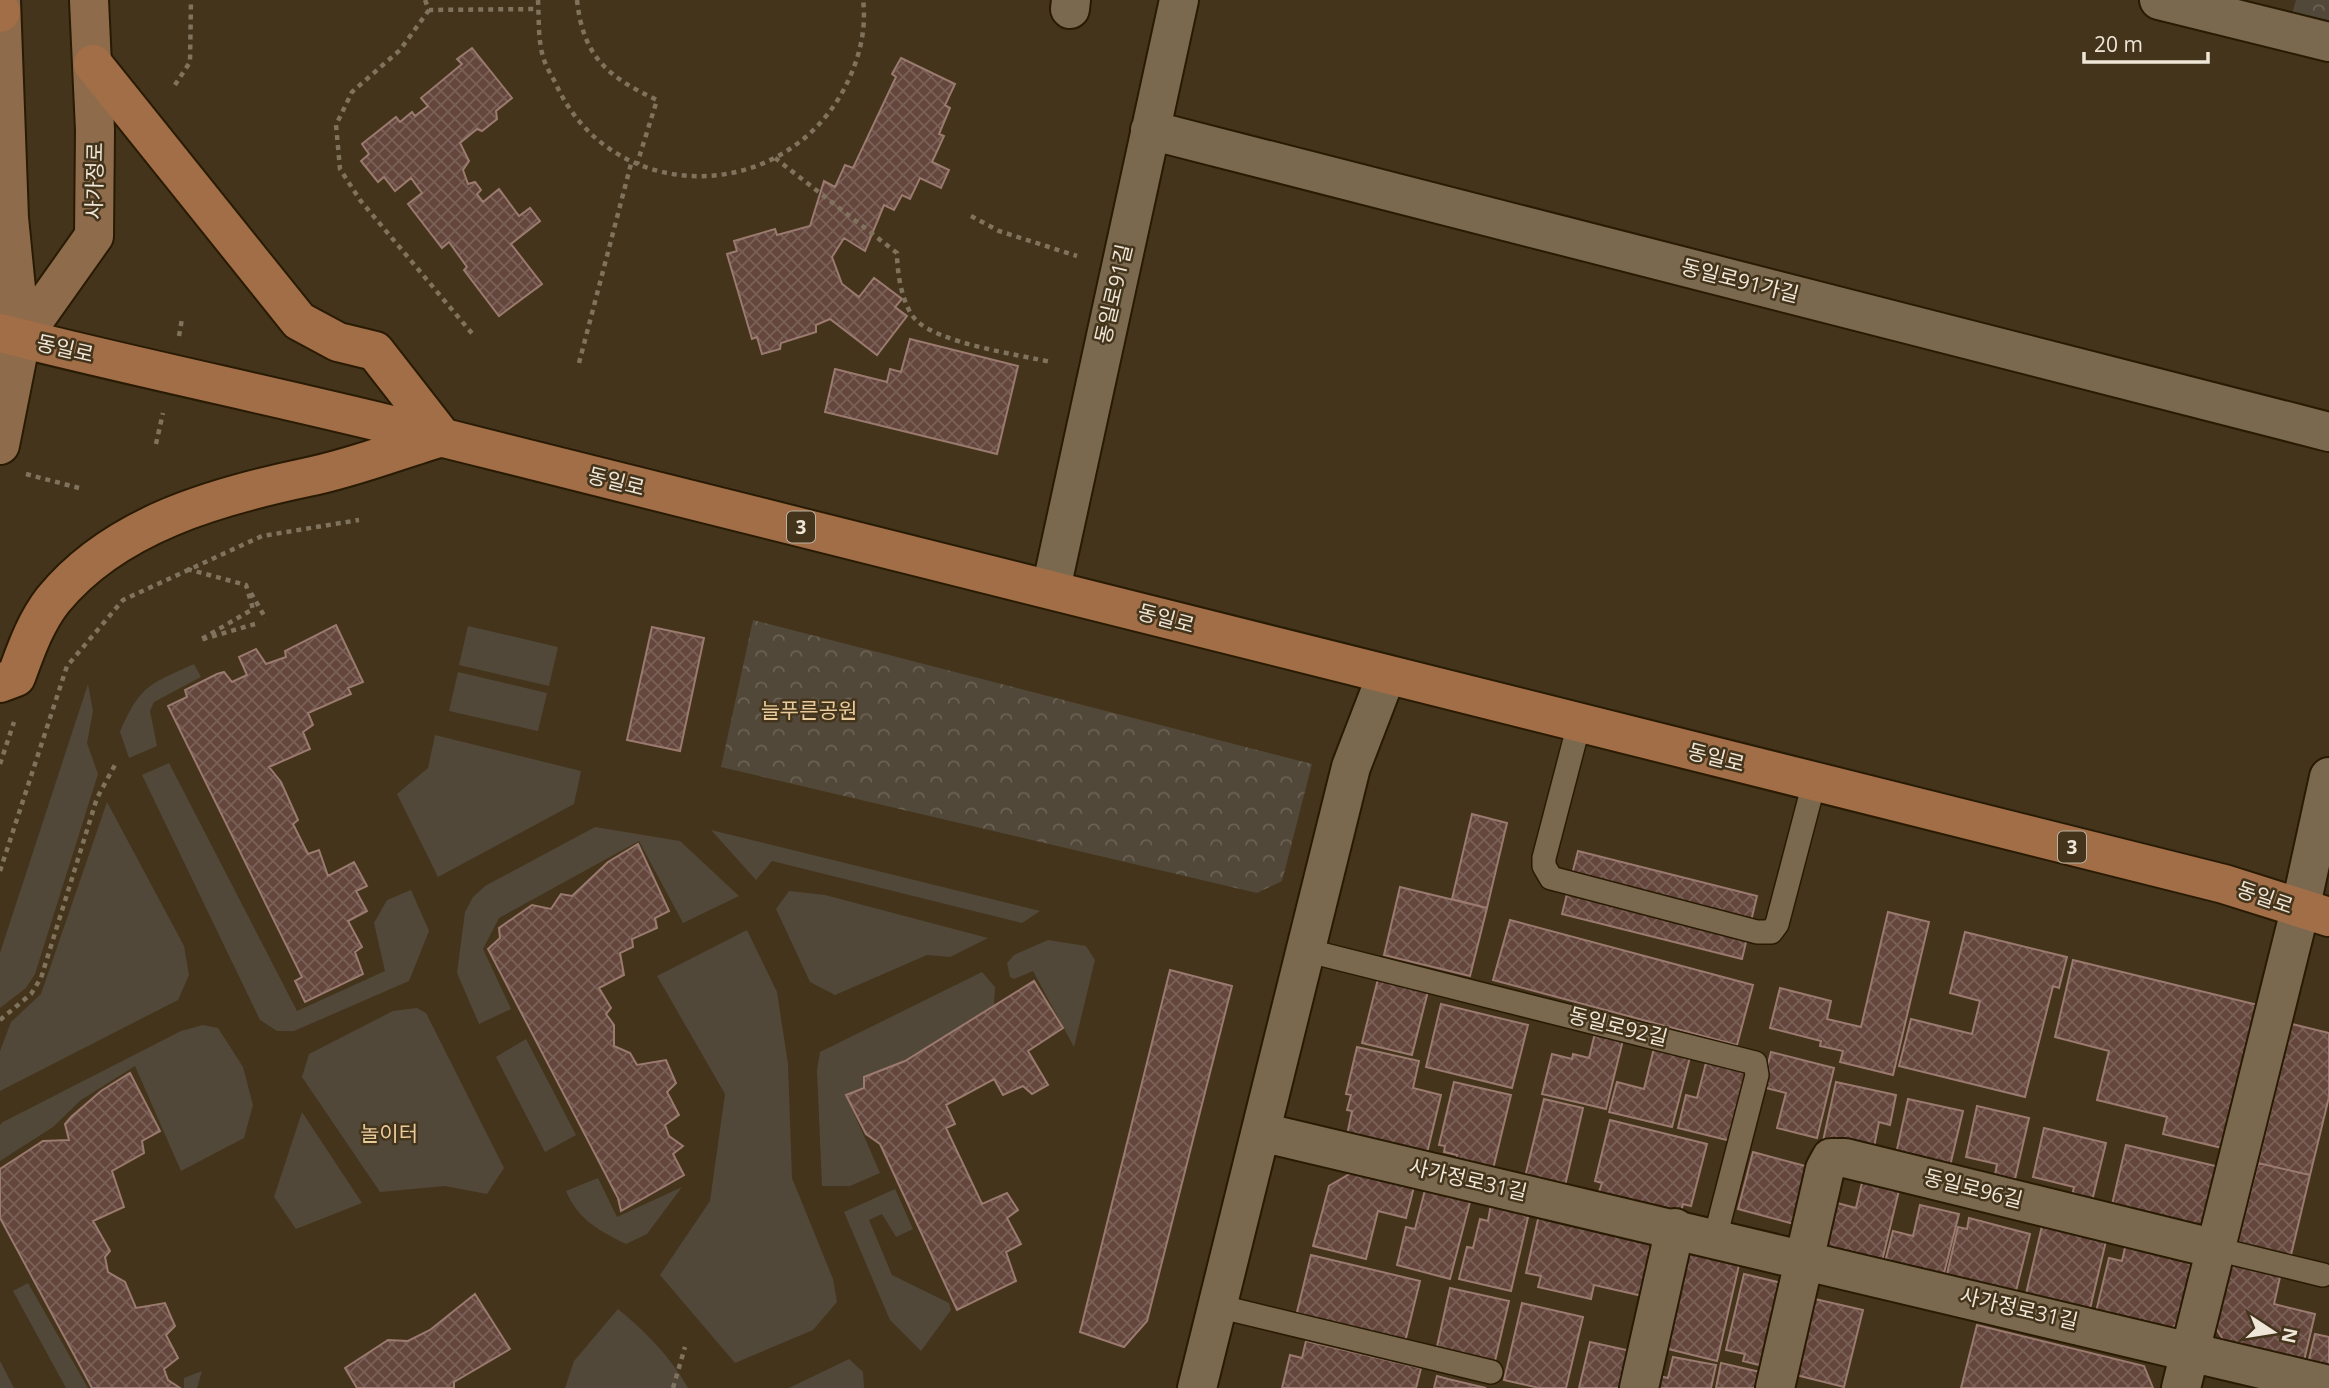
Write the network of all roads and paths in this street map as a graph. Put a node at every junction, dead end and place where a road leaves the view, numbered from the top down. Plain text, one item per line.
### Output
1 (89, 0) edge
2 (191, 0) edge
3 (425, 0) edge
4 (538, 0) edge
5 (577, 0) edge
6 (863, 0) edge
7 (1179, 0) edge
8 (2158, 0) edge
9 (0, 9) edge
10 (538, 9) junction
11 (429, 10) junction
12 (2329, 42) edge
13 (93, 64) junction
14 (175, 85) dead end
15 (1150, 130) junction
16 (775, 158) junction
17 (632, 160) junction
18 (637, 164) junction
19 (971, 216) dead end
20 (1077, 256) dead end
21 (10, 336) edge
22 (475, 337) dead end
23 (1051, 362) dead end
24 (579, 363) dead end
25 (2329, 432) edge
26 (442, 437) junction
27 (7, 458) edge
28 (79, 488) dead end
29 (351, 511) dead end
30 (187, 569) junction
31 (246, 585) junction
32 (1051, 589) junction
33 (266, 619) dead end
34 (256, 624) dead end
35 (1386, 676) junction
36 (8, 699) edge
37 (1579, 724) junction
38 (116, 763) dead end
39 (0, 764) edge
40 (2329, 777) edge
41 (1814, 783) junction
42 (0, 871) edge
43 (2315, 914) edge
44 (1305, 950) junction
45 (0, 1020) edge
46 (1261, 1132) junction
47 (1675, 1228) junction
48 (1715, 1238) junction
49 (2216, 1249) junction
50 (1805, 1259) junction
51 (2323, 1275) dead end
52 (1217, 1306) junction
53 (685, 1347) dead end
54 (2192, 1350) junction
55 (1491, 1372) dead end
56 (2329, 1385) edge
57 (673, 1388) edge
58 (1197, 1388) edge
59 (1639, 1388) edge
60 (1775, 1388) edge
61 (2182, 1388) edge

1 - 13 main road, 사가정로
2 - 14 path
3 - 11 path
4 - 10 path
5 - 18 path
6 - 16 path
7 - 15 street, 동일로91길
8 - 12 street
9 - 21 main road, 사가정로
10 - 11 path
10 - 17 path
11 - 22 path
13 - 21 main road, 사가정로
13 - 26 main road
15 - 25 street, 동일로91가길
15 - 32 street, 동일로91길
16 - 18 path
16 - 23 path
17 - 18 path
17 - 24 path
19 - 20 path
21 - 26 main road, 동일로 / 3
21 - 27 main road, 사가정로
26 - 32 main road, 동일로 / 3
26 - 36 main road
27 - 28 path
29 - 30 path
30 - 31 path
30 - 42 path
31 - 33 path
31 - 34 path
32 - 35 main road, 동일로 / 3
35 - 37 main road, 동일로 / 3
35 - 44 street
36 - 39 path
37 - 41 main road, 동일로 / 3
37 - 41 lane
38 - 45 path
40 - 43 street
41 - 43 main road, 동일로 / 3
43 - 49 street
44 - 46 street
44 - 48 lane, 동일로92길
46 - 47 street, 사가정로31길
46 - 52 street
47 - 48 street, 사가정로31길
47 - 59 street
48 - 50 street, 사가정로31길
49 - 50 street, 동일로96길
49 - 51 lane, 동일로96길
49 - 54 street
50 - 54 street, 사가정로31길
50 - 60 street
52 - 55 lane
52 - 58 street
53 - 57 path
54 - 56 street, 사가정로31길
54 - 61 street

